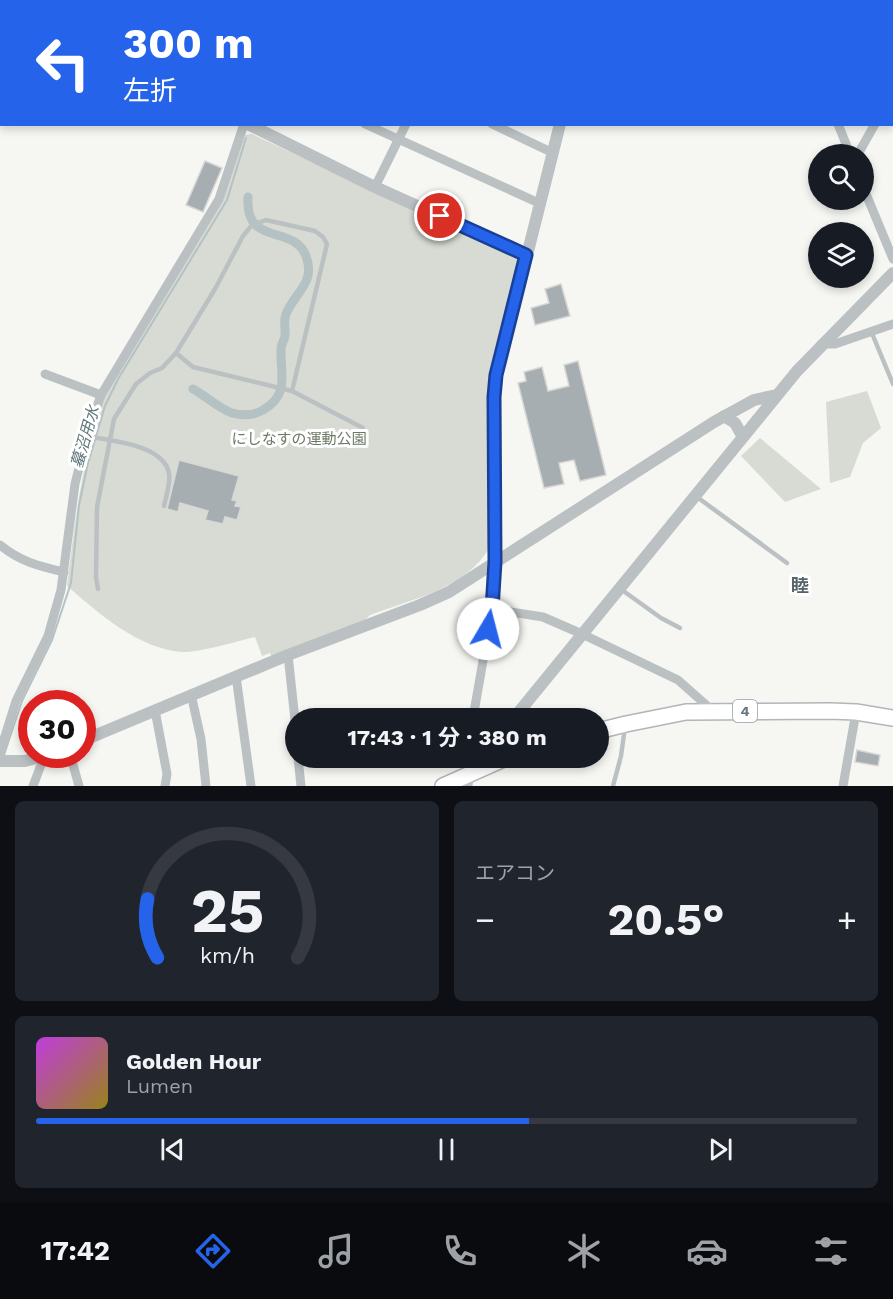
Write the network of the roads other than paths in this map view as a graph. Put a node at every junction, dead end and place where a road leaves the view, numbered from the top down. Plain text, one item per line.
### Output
1 (245, 126) edge
2 (250, 126) edge
3 (369, 126) edge
4 (405, 126) edge
5 (496, 126) edge
6 (560, 126) edge
7 (839, 126) edge
8 (873, 126) edge
9 (398, 141) junction
10 (846, 144) edge
11 (863, 144) edge
12 (553, 153) junction
13 (375, 187) junction
14 (541, 204) junction
15 (873, 210) edge
16 (526, 255) junction
17 (893, 259) edge
18 (893, 273) edge
19 (893, 324) edge
20 (872, 331) junction
21 (821, 344) junction
22 (176, 353) junction
23 (45, 374) dead end
24 (893, 384) edge
25 (292, 391) junction
26 (101, 394) junction
27 (777, 395) junction
28 (724, 416) junction
29 (363, 428) dead end
30 (87, 436) junction
31 (743, 437) junction
32 (111, 441) junction
33 (695, 496) junction
34 (164, 506) dead end
35 (0, 545) edge
36 (495, 562) junction
37 (787, 563) dead end
38 (64, 572) junction
39 (98, 589) dead end
40 (620, 589) junction
41 (492, 609) junction
42 (680, 627) dead end
43 (582, 634) junction
44 (288, 655) junction
45 (236, 676) junction
46 (191, 694) junction
47 (294, 708) edge
48 (475, 708) edge
49 (522, 708) edge
50 (155, 710) junction
51 (713, 711) junction
52 (856, 712) junction
53 (893, 718) edge
54 (626, 724) junction
55 (609, 728) edge
56 (96, 735) edge
57 (0, 752) edge
58 (0, 761) edge
59 (18, 761) edge
60 (41, 768) edge
61 (74, 768) edge
62 (299, 768) edge
63 (489, 768) edge
64 (469, 780) edge
65 (33, 786) edge
66 (79, 786) edge
67 (165, 786) edge
68 (206, 786) edge
69 (251, 786) edge
70 (301, 786) edge
71 (443, 786) edge
72 (612, 786) edge
73 (843, 786) edge

1 - 26 street
2 - 13 street
3 - 9 street
4 - 9 street
5 - 12 street
6 - 12 street
7 - 10 street
8 - 11 street
9 - 13 street
9 - 14 street
12 - 14 street
13 - 16 street
14 - 16 street
15 - 17 street
16 - 36 street
18 - 21 street
19 - 20 street
20 - 21 street
20 - 24 lane
21 - 27 street
22 - 25 lane
22 - 25 lane
22 - 32 lane
23 - 26 street
25 - 29 lane
26 - 30 street
27 - 28 street
27 - 31 street
28 - 31 street
28 - 36 street
30 - 32 lane
30 - 38 street
31 - 33 street
32 - 34 lane
32 - 39 lane
33 - 37 lane
33 - 40 street
35 - 38 street
36 - 41 street
36 - 44 street
38 - 57 street
40 - 42 lane
40 - 43 street
41 - 43 street
41 - 48 street
43 - 49 street
43 - 51 street
44 - 45 street
44 - 47 street
45 - 46 street
45 - 69 street
46 - 50 street
46 - 68 street
50 - 56 street
50 - 67 street
51 - 52 highway, 4
51 - 54 highway, 4
52 - 53 highway, 4
52 - 73 street
54 - 55 highway, 4
54 - 72 lane
58 - 59 street
60 - 65 street
61 - 66 street
62 - 70 street
63 - 64 highway
64 - 71 highway

